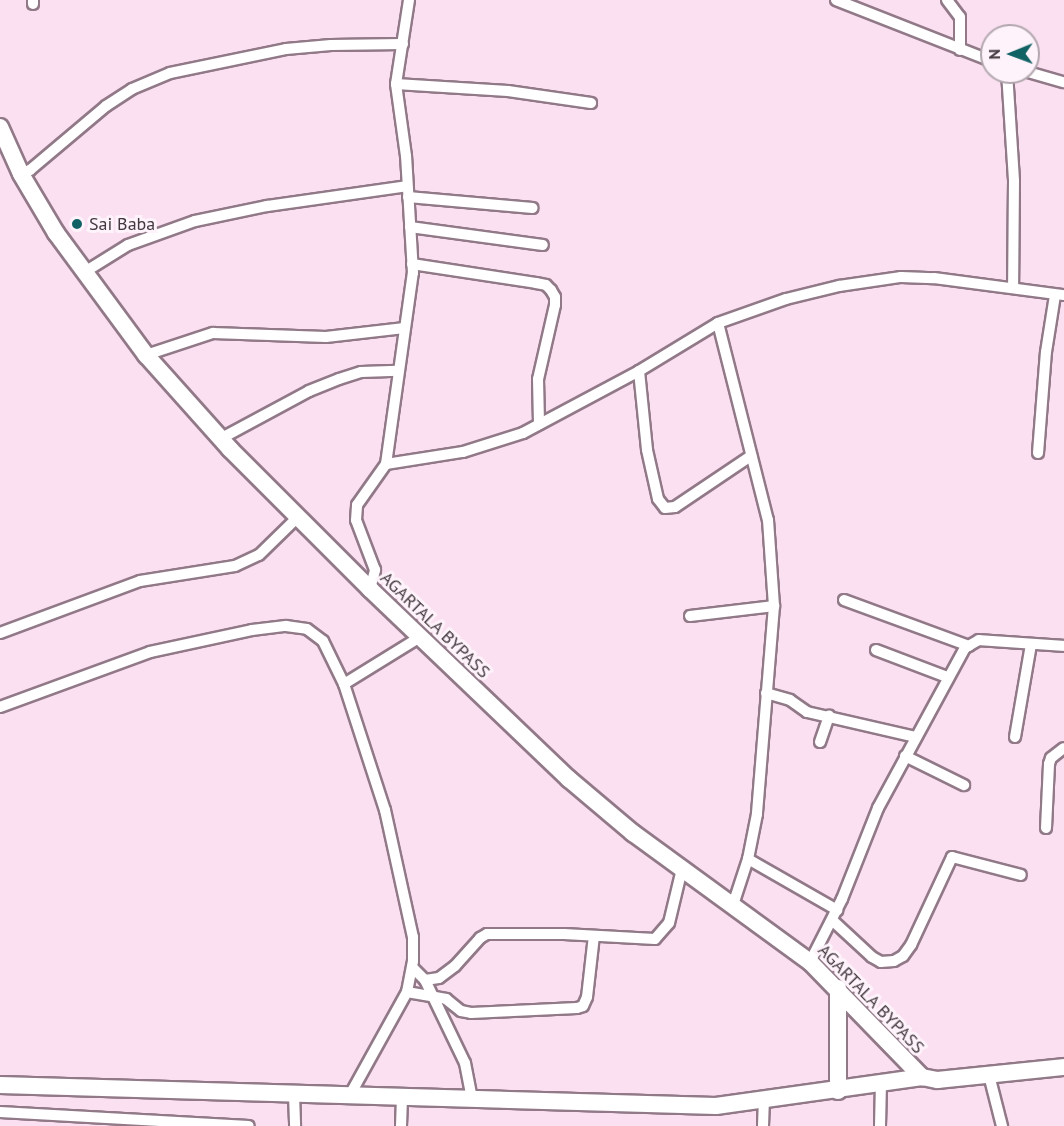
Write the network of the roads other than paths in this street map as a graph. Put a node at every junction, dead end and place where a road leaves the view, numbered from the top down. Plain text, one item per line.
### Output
1 (409, 0) edge
2 (836, 0) edge
3 (947, 0) edge
4 (403, 44) junction
5 (960, 50) junction
6 (980, 57) edge
7 (1040, 75) edge
8 (1064, 82) edge
9 (396, 84) junction
10 (1008, 84) edge
11 (591, 103) dead end
12 (0, 127) edge
13 (21, 174) junction
14 (408, 191) junction
15 (533, 208) dead end
16 (410, 227) junction
17 (543, 245) dead end
18 (412, 264) junction
19 (83, 273) junction
20 (1013, 288) junction
21 (1059, 295) edge
22 (718, 323) junction
23 (404, 328) junction
24 (146, 355) junction
25 (398, 371) junction
26 (639, 371) junction
27 (539, 424) junction
28 (220, 439) junction
29 (1038, 453) dead end
30 (751, 456) junction
31 (386, 464) junction
32 (298, 517) junction
33 (370, 590) junction
34 (844, 600) dead end
35 (774, 606) junction
36 (690, 616) dead end
37 (0, 633) edge
38 (420, 637) junction
39 (1031, 644) junction
40 (969, 646) junction
41 (1064, 646) edge
42 (876, 650) dead end
43 (947, 677) junction
44 (344, 684) junction
45 (766, 693) junction
46 (0, 708) edge
47 (828, 716) junction
48 (915, 737) junction
49 (1015, 737) dead end
50 (820, 742) dead end
51 (1064, 748) edge
52 (905, 756) junction
53 (964, 785) dead end
54 (1046, 828) dead end
55 (748, 859) junction
56 (682, 869) junction
57 (1021, 875) dead end
58 (733, 904) junction
59 (834, 915) junction
60 (594, 936) junction
61 (810, 963) junction
62 (412, 968) junction
63 (425, 980) junction
64 (838, 988) junction
65 (407, 992) junction
66 (434, 995) junction
67 (1064, 1067) edge
68 (989, 1075) junction
69 (922, 1077) junction
70 (881, 1082) junction
71 (0, 1085) edge
72 (838, 1091) junction
73 (294, 1094) junction
74 (350, 1095) junction
75 (402, 1097) junction
76 (472, 1099) junction
77 (764, 1100) junction
78 (0, 1112) edge
79 (207, 1125) edge
80 (249, 1126) edge
81 (295, 1126) edge
82 (401, 1126) edge
83 (763, 1126) edge
84 (880, 1126) edge
85 (1002, 1126) edge

1 - 4 street
2 - 5 street
3 - 5 street
4 - 9 street
4 - 13 street
5 - 6 street
7 - 8 street
9 - 11 street
9 - 14 street
10 - 20 street
12 - 13 main road, AGARTALA BYPASS
13 - 19 main road, AGARTALA BYPASS
14 - 15 street
14 - 16 street
14 - 19 street
16 - 17 street
16 - 18 street
18 - 23 street
18 - 27 street
19 - 24 main road, AGARTALA BYPASS
20 - 21 street
20 - 22 street
21 - 29 street
22 - 26 street
22 - 30 street
23 - 24 street
23 - 25 street
24 - 28 main road, AGARTALA BYPASS
25 - 28 street
25 - 31 street
26 - 27 street
26 - 30 street
27 - 31 street
28 - 32 main road, AGARTALA BYPASS
30 - 35 street
31 - 33 street
32 - 33 main road, AGARTALA BYPASS
32 - 37 street
33 - 38 main road, AGARTALA BYPASS
34 - 40 street
35 - 36 street
35 - 45 street
38 - 44 street
38 - 56 main road, AGARTALA BYPASS
39 - 40 street
39 - 41 street
39 - 49 street
40 - 43 street
42 - 43 street
43 - 48 street
44 - 46 street
44 - 62 street
45 - 47 street
45 - 55 street
47 - 48 street
47 - 50 street
48 - 52 street
51 - 54 street
52 - 53 street
52 - 59 street
55 - 58 street
55 - 59 street
56 - 58 main road, AGARTALA BYPASS
56 - 60 street
57 - 59 street
58 - 61 main road, AGARTALA BYPASS
59 - 61 street
60 - 63 street
60 - 66 street
61 - 64 main road, AGARTALA BYPASS
62 - 63 street
62 - 65 street
63 - 66 street
64 - 69 main road, AGARTALA BYPASS
64 - 72 main road
65 - 66 street
65 - 74 street
66 - 76 street
67 - 68 main road
68 - 69 main road
68 - 85 street
69 - 70 main road
70 - 72 main road
70 - 84 street
71 - 73 main road
72 - 77 main road
73 - 74 main road
73 - 81 street
74 - 75 main road
75 - 76 main road
75 - 82 street
76 - 77 main road
77 - 83 street
78 - 79 street
79 - 80 street

